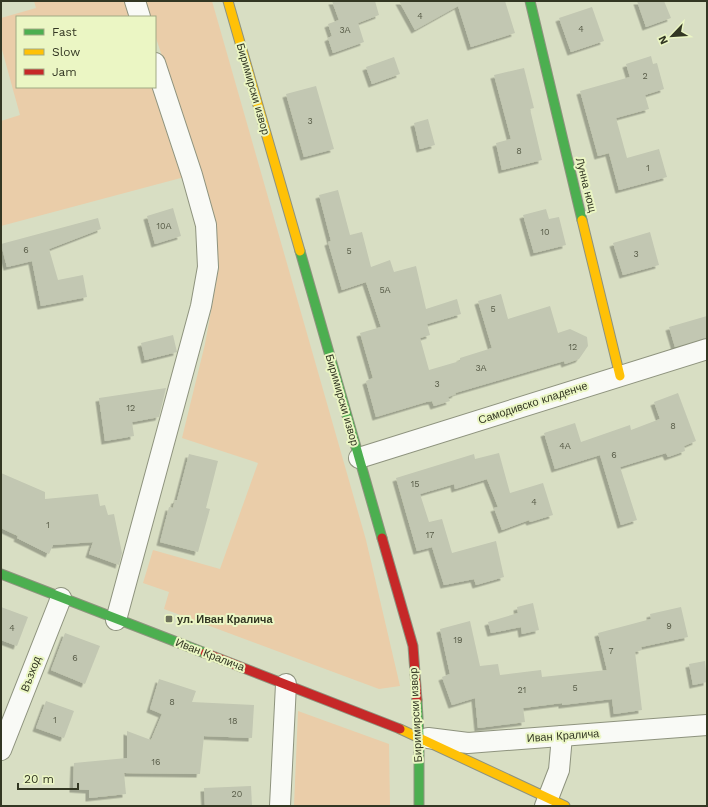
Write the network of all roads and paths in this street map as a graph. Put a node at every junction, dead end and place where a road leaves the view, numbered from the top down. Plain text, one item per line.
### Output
1 (134, 1) edge
2 (228, 1) edge
3 (530, 1) edge
4 (140, 16) edge
5 (156, 66) edge
6 (707, 349) edge
7 (620, 376) junction
8 (359, 458) junction
9 (1, 574) edge
10 (61, 598) junction
11 (116, 620) junction
12 (286, 684) junction
13 (707, 725) edge
14 (419, 736) junction
15 (562, 736) junction
16 (1, 750) edge
17 (553, 804) edge
18 (280, 806) edge
19 (419, 806) edge

1 - 4 street
2 - 8 street, Биримирски извор
3 - 7 street, Лунна нощ
5 - 11 street
6 - 7 street, Самодивско кладенче
7 - 8 street, Самодивско кладенче
8 - 14 street, Биримирски извор
9 - 10 street, Иван Кралича
10 - 11 street, Иван Кралича
10 - 16 street, Възход
11 - 12 street, Иван Кралича
12 - 14 street, Иван Кралича
12 - 18 street
13 - 15 street, Иван Кралича
14 - 15 street, Иван Кралича
14 - 17 street, Иван Кралича
14 - 19 street, Биримирски извор
15 - 17 street

